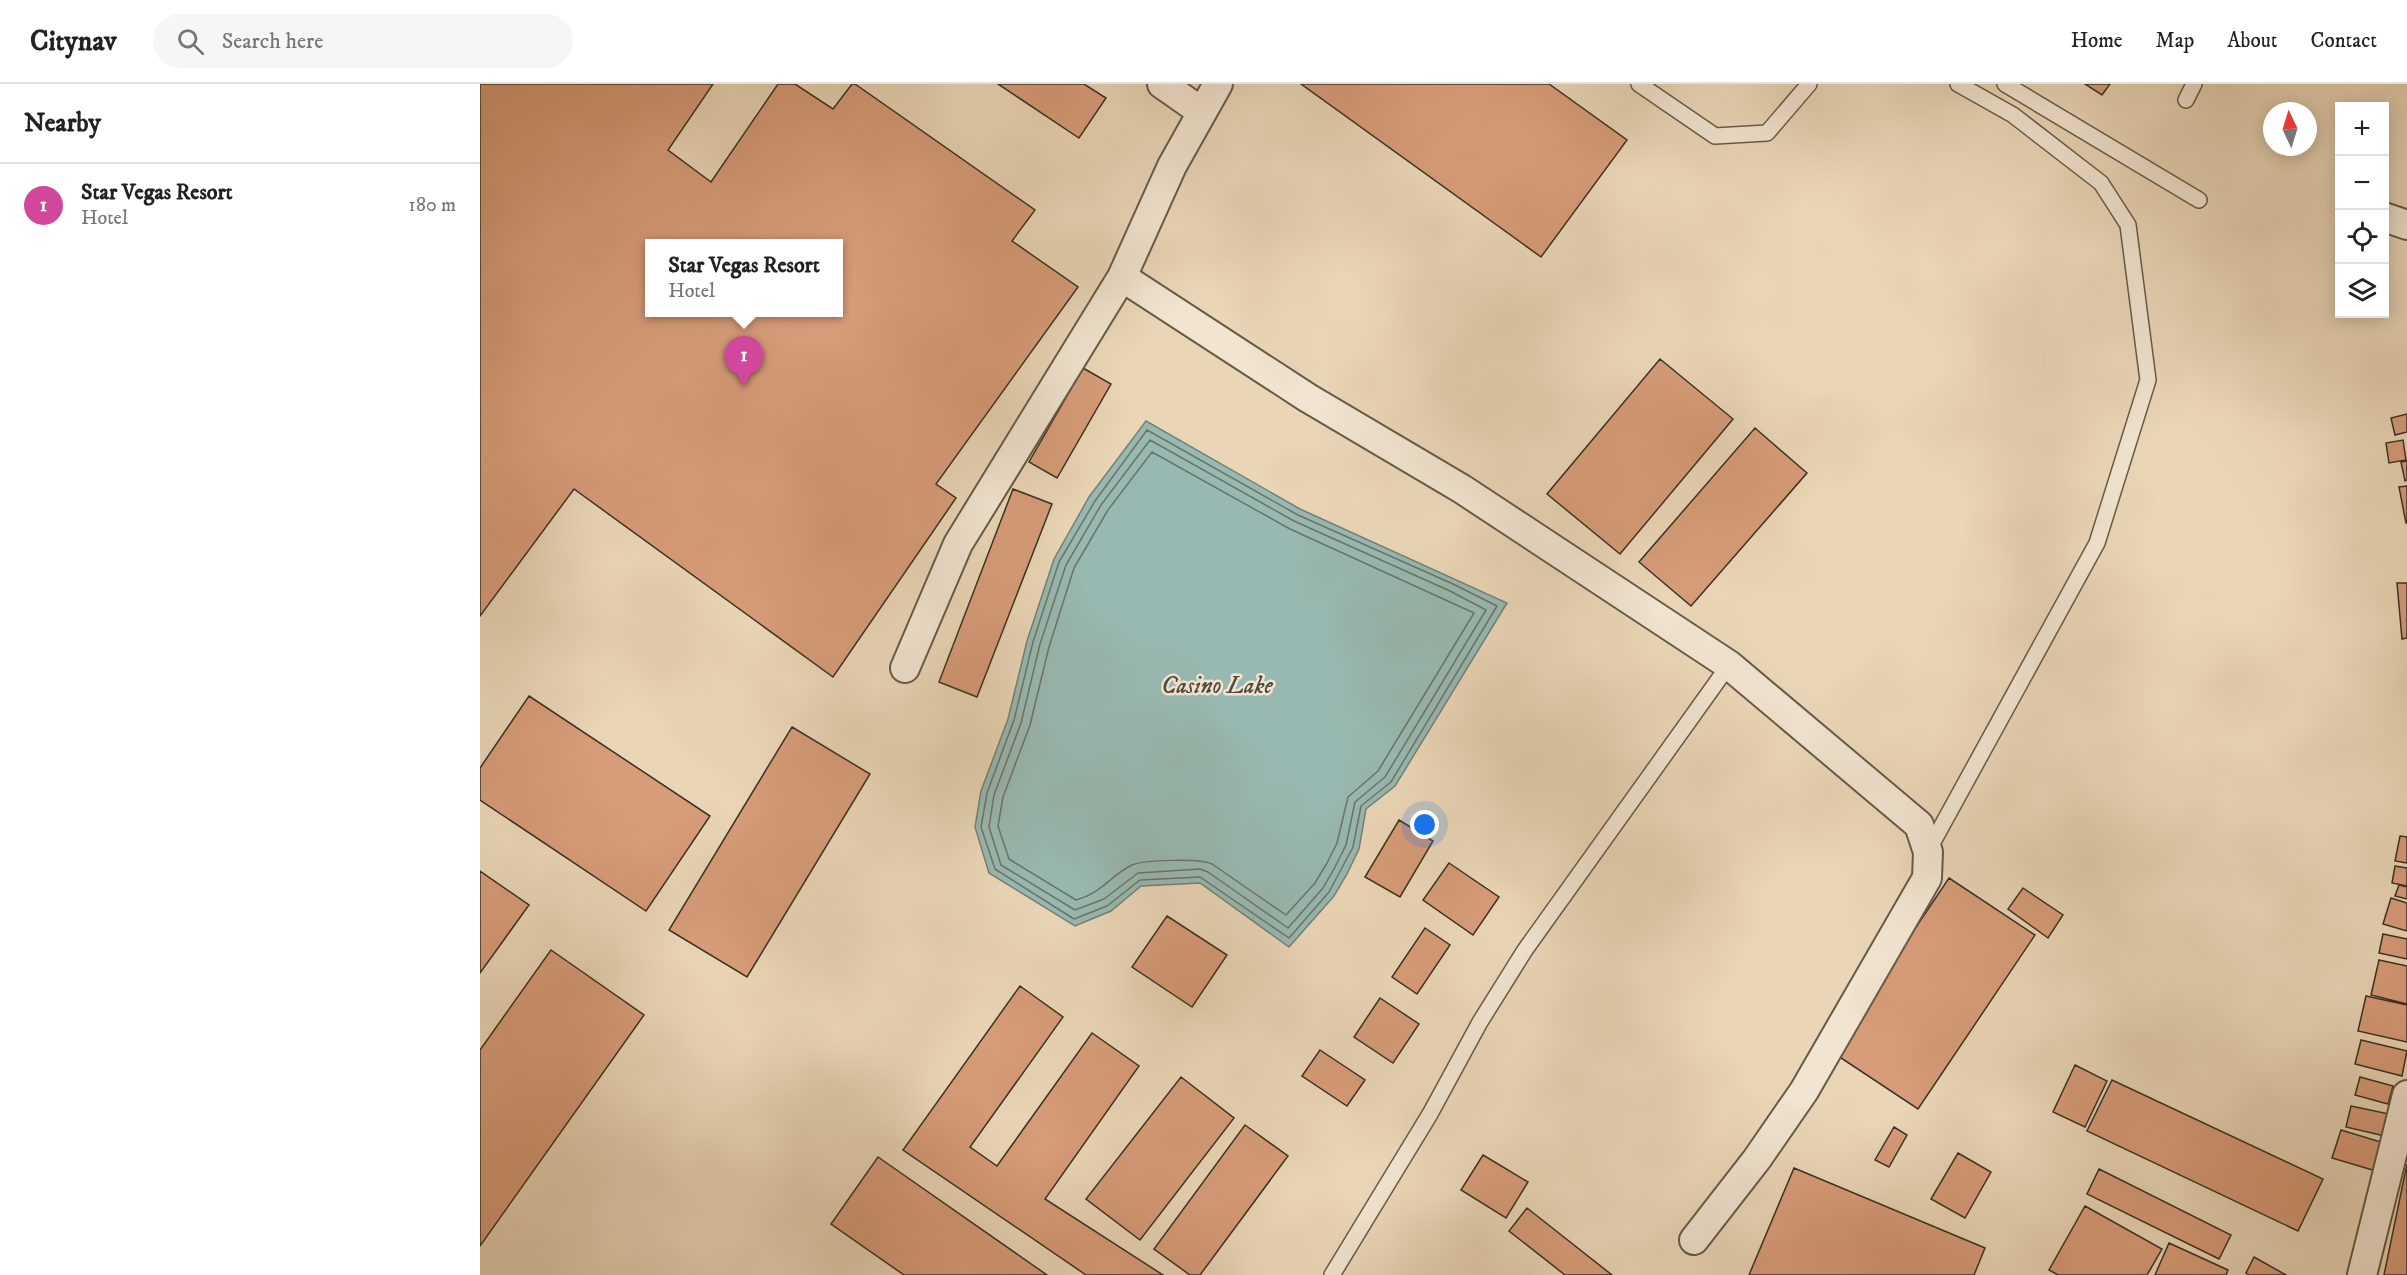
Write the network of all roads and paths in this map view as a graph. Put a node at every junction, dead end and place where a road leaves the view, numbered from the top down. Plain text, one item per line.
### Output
1 (1162, 84) edge
2 (1218, 84) edge
3 (1639, 84) edge
4 (1809, 84) edge
5 (1958, 84) edge
6 (2005, 84) edge
7 (2194, 84) edge
8 (2186, 100) dead end
9 (1202, 112) junction
10 (2199, 200) dead end
11 (2389, 218) edge
12 (2407, 225) edge
13 (1122, 277) junction
14 (1729, 665) junction
15 (905, 668) dead end
16 (1928, 852) junction
17 (2407, 1095) edge
18 (1694, 1240) dead end
19 (1332, 1275) edge
20 (2362, 1275) edge

1 - 9 street
2 - 9 street
3 - 4 lane
5 - 16 lane
6 - 10 lane
7 - 8 lane
9 - 13 street
11 - 12 street
13 - 14 street
13 - 15 street
14 - 16 street
14 - 19 lane
16 - 18 street
17 - 20 street

